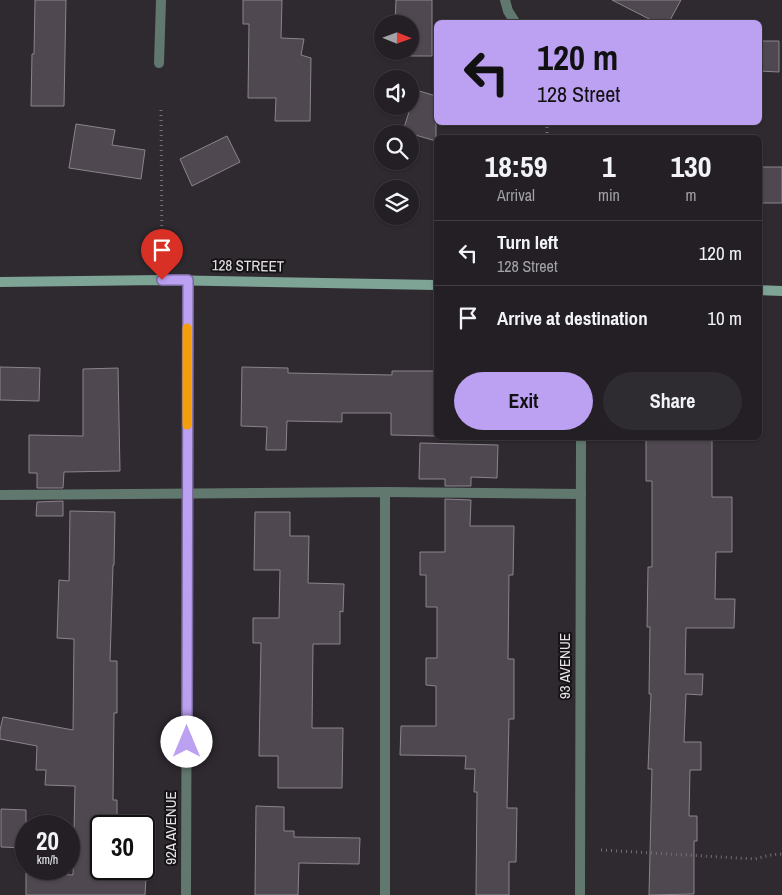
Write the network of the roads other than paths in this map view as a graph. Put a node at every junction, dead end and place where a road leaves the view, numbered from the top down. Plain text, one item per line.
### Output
1 (161, 0) edge
2 (505, 0) edge
3 (513, 20) edge
4 (159, 63) dead end
5 (188, 280) junction
6 (0, 282) edge
7 (434, 285) edge
8 (762, 290) edge
9 (782, 290) edge
10 (581, 440) edge
11 (385, 492) junction
12 (187, 494) junction
13 (581, 494) junction
14 (0, 495) edge
15 (186, 895) edge
16 (385, 895) edge
17 (580, 895) edge

1 - 4 street
2 - 3 street
5 - 6 main road, 128 STREET
5 - 7 main road, 128 STREET
5 - 12 street, 92A AVENUE
8 - 9 main road
10 - 13 street, 93 AVENUE
11 - 12 street
11 - 13 street
11 - 16 street
12 - 14 street
12 - 15 street, 92A AVENUE
13 - 17 street, 93 AVENUE

